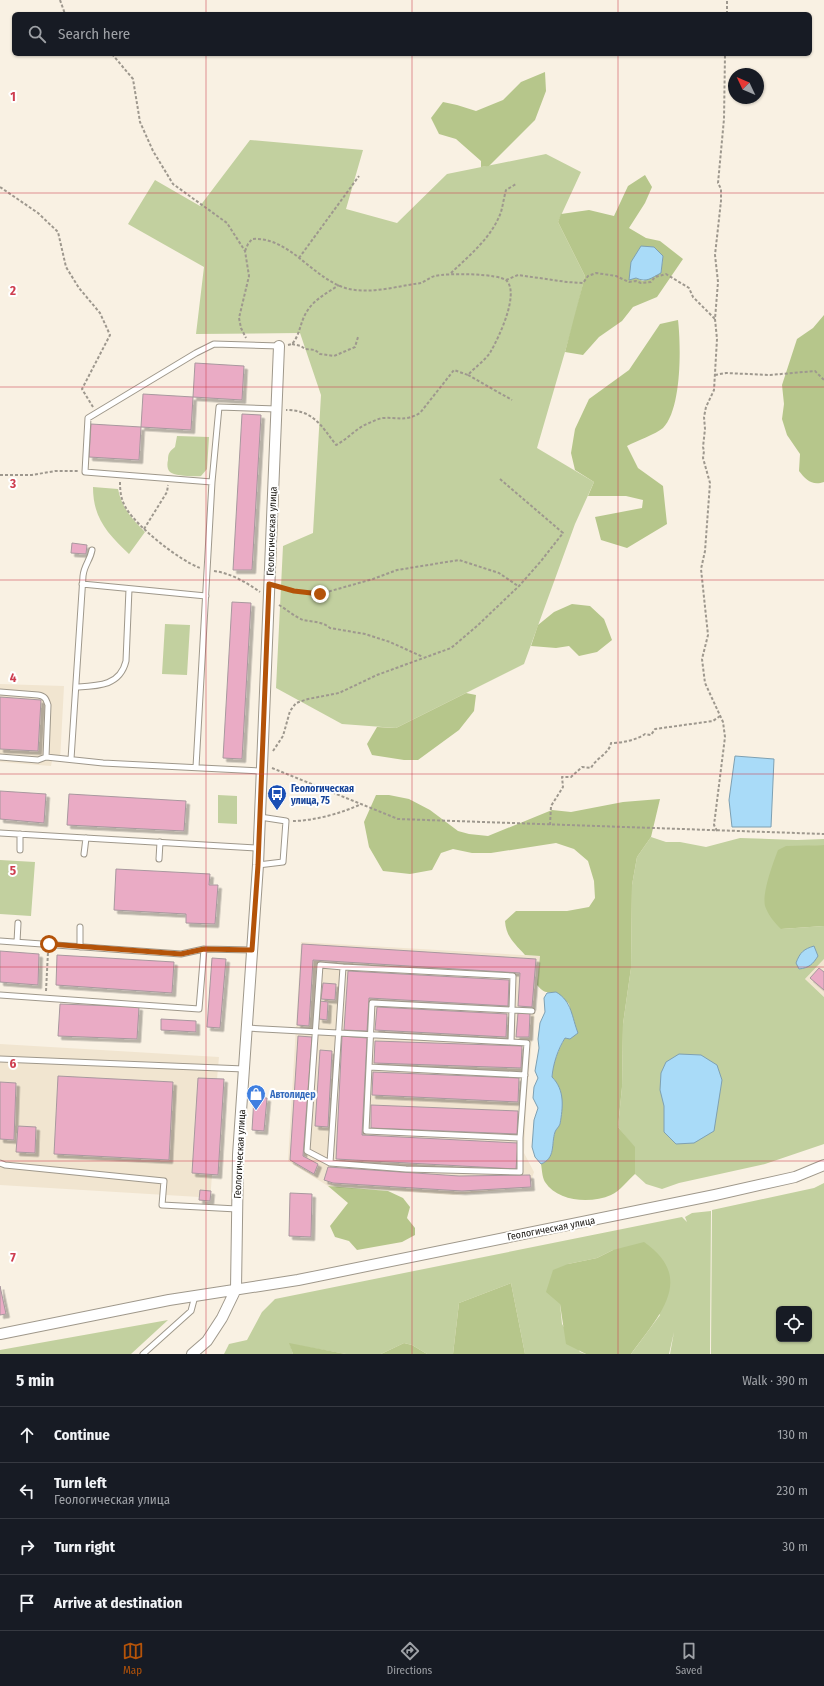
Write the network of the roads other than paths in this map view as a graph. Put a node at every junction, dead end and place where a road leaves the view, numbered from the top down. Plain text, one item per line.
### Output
1 (279, 346) joint
2 (276, 410) junction
3 (212, 482) junction
4 (92, 550) dead end
5 (82, 584) junction
6 (129, 589) junction
7 (206, 596) junction
8 (76, 688) junction
9 (0, 692) edge
10 (0, 757) edge
11 (46, 757) junction
12 (71, 759) junction
13 (196, 767) junction
14 (261, 767) junction
15 (259, 817) junction
16 (0, 833) edge
17 (20, 834) junction
18 (86, 838) junction
19 (160, 842) junction
20 (258, 848) junction
21 (20, 850) dead end
22 (84, 854) dead end
23 (159, 859) dead end
24 (258, 865) junction
25 (18, 923) dead end
26 (80, 927) dead end
27 (0, 941) edge
28 (17, 942) junction
29 (80, 946) junction
30 (204, 949) junction
31 (252, 950) junction
32 (343, 967) junction
33 (0, 995) edge
34 (512, 1010) junction
35 (532, 1010) dead end
36 (247, 1028) junction
37 (317, 1032) junction
38 (338, 1033) junction
39 (371, 1035) junction
40 (510, 1042) junction
41 (0, 1059) edge
42 (369, 1067) junction
43 (244, 1069) junction
44 (525, 1075) junction
45 (520, 1138) junction
46 (0, 1163) edge
47 (330, 1163) junction
48 (824, 1165) edge
49 (237, 1209) junction
50 (236, 1289) junction
51 (195, 1296) junction
52 (0, 1334) edge
53 (143, 1354) edge
54 (192, 1354) edge

1 - 2 street, Геологическая улица
1 - 3 lane
2 - 3 lane
2 - 14 street, Геологическая улица
3 - 7 lane
4 - 5 lane
5 - 6 lane
5 - 8 lane
6 - 7 lane
6 - 8 lane
7 - 13 lane
8 - 12 lane
9 - 11 lane
10 - 11 lane
11 - 12 lane
12 - 13 lane
13 - 14 lane
14 - 15 street, Геологическая улица
15 - 20 street, Геологическая улица
15 - 24 lane
16 - 17 lane
17 - 18 lane
17 - 21 lane
18 - 19 lane
18 - 22 lane
19 - 20 lane
19 - 23 lane
20 - 24 street, Геологическая улица
24 - 31 street, Геологическая улица
25 - 28 lane
26 - 29 lane
27 - 28 lane
28 - 29 lane
29 - 30 lane
30 - 31 lane
30 - 33 lane
31 - 36 street, Геологическая улица
32 - 34 lane
32 - 37 lane
32 - 38 lane
34 - 35 lane
34 - 39 lane
34 - 40 lane
36 - 37 lane
36 - 43 street, Геологическая улица
37 - 38 lane
37 - 47 lane
38 - 39 lane
38 - 47 lane
39 - 40 lane
39 - 42 lane
40 - 44 lane
41 - 43 lane
42 - 44 lane
42 - 45 lane
43 - 49 street, Геологическая улица
44 - 45 lane
45 - 47 lane
46 - 49 lane
48 - 50 street, Геологическая улица
49 - 50 street, Геологическая улица
50 - 51 street
50 - 54 street
51 - 52 street
51 - 53 lane

